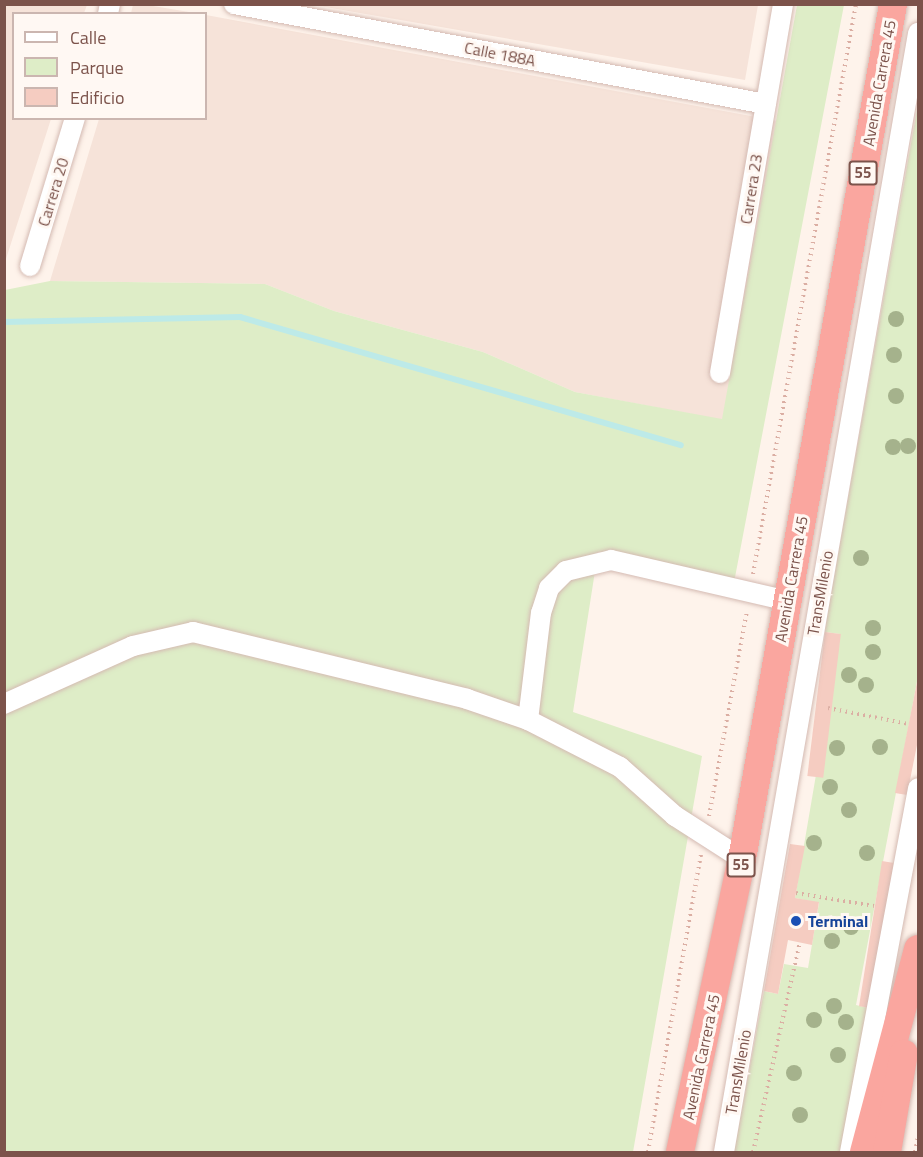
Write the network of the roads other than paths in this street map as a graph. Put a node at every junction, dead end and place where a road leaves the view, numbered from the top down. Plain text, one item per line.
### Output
1 (234, 4) edge
2 (783, 4) edge
3 (893, 4) edge
4 (918, 33) edge
5 (766, 104) junction
6 (74, 120) edge
7 (30, 266) dead end
8 (720, 373) dead end
9 (788, 601) junction
10 (4, 704) edge
11 (528, 720) junction
12 (918, 788) edge
13 (742, 860) junction
14 (918, 949) edge
15 (918, 965) edge
16 (914, 1018) edge
17 (684, 1144) edge
18 (724, 1152) edge
19 (850, 1152) edge
20 (864, 1152) edge
21 (887, 1152) edge

1 - 5 street, Calle 188A
2 - 5 street, Carrera 23
3 - 9 highway, Avenida Carrera 45 / 55
4 - 18 street, TransMilenio
5 - 8 street, Carrera 23
6 - 7 street, Carrera 20
9 - 11 street
9 - 13 highway, Avenida Carrera 45 / 55
10 - 11 street
11 - 13 street
12 - 19 street
13 - 17 highway, Avenida Carrera 45 / 55
14 - 20 highway
15 - 16 highway
16 - 21 highway

